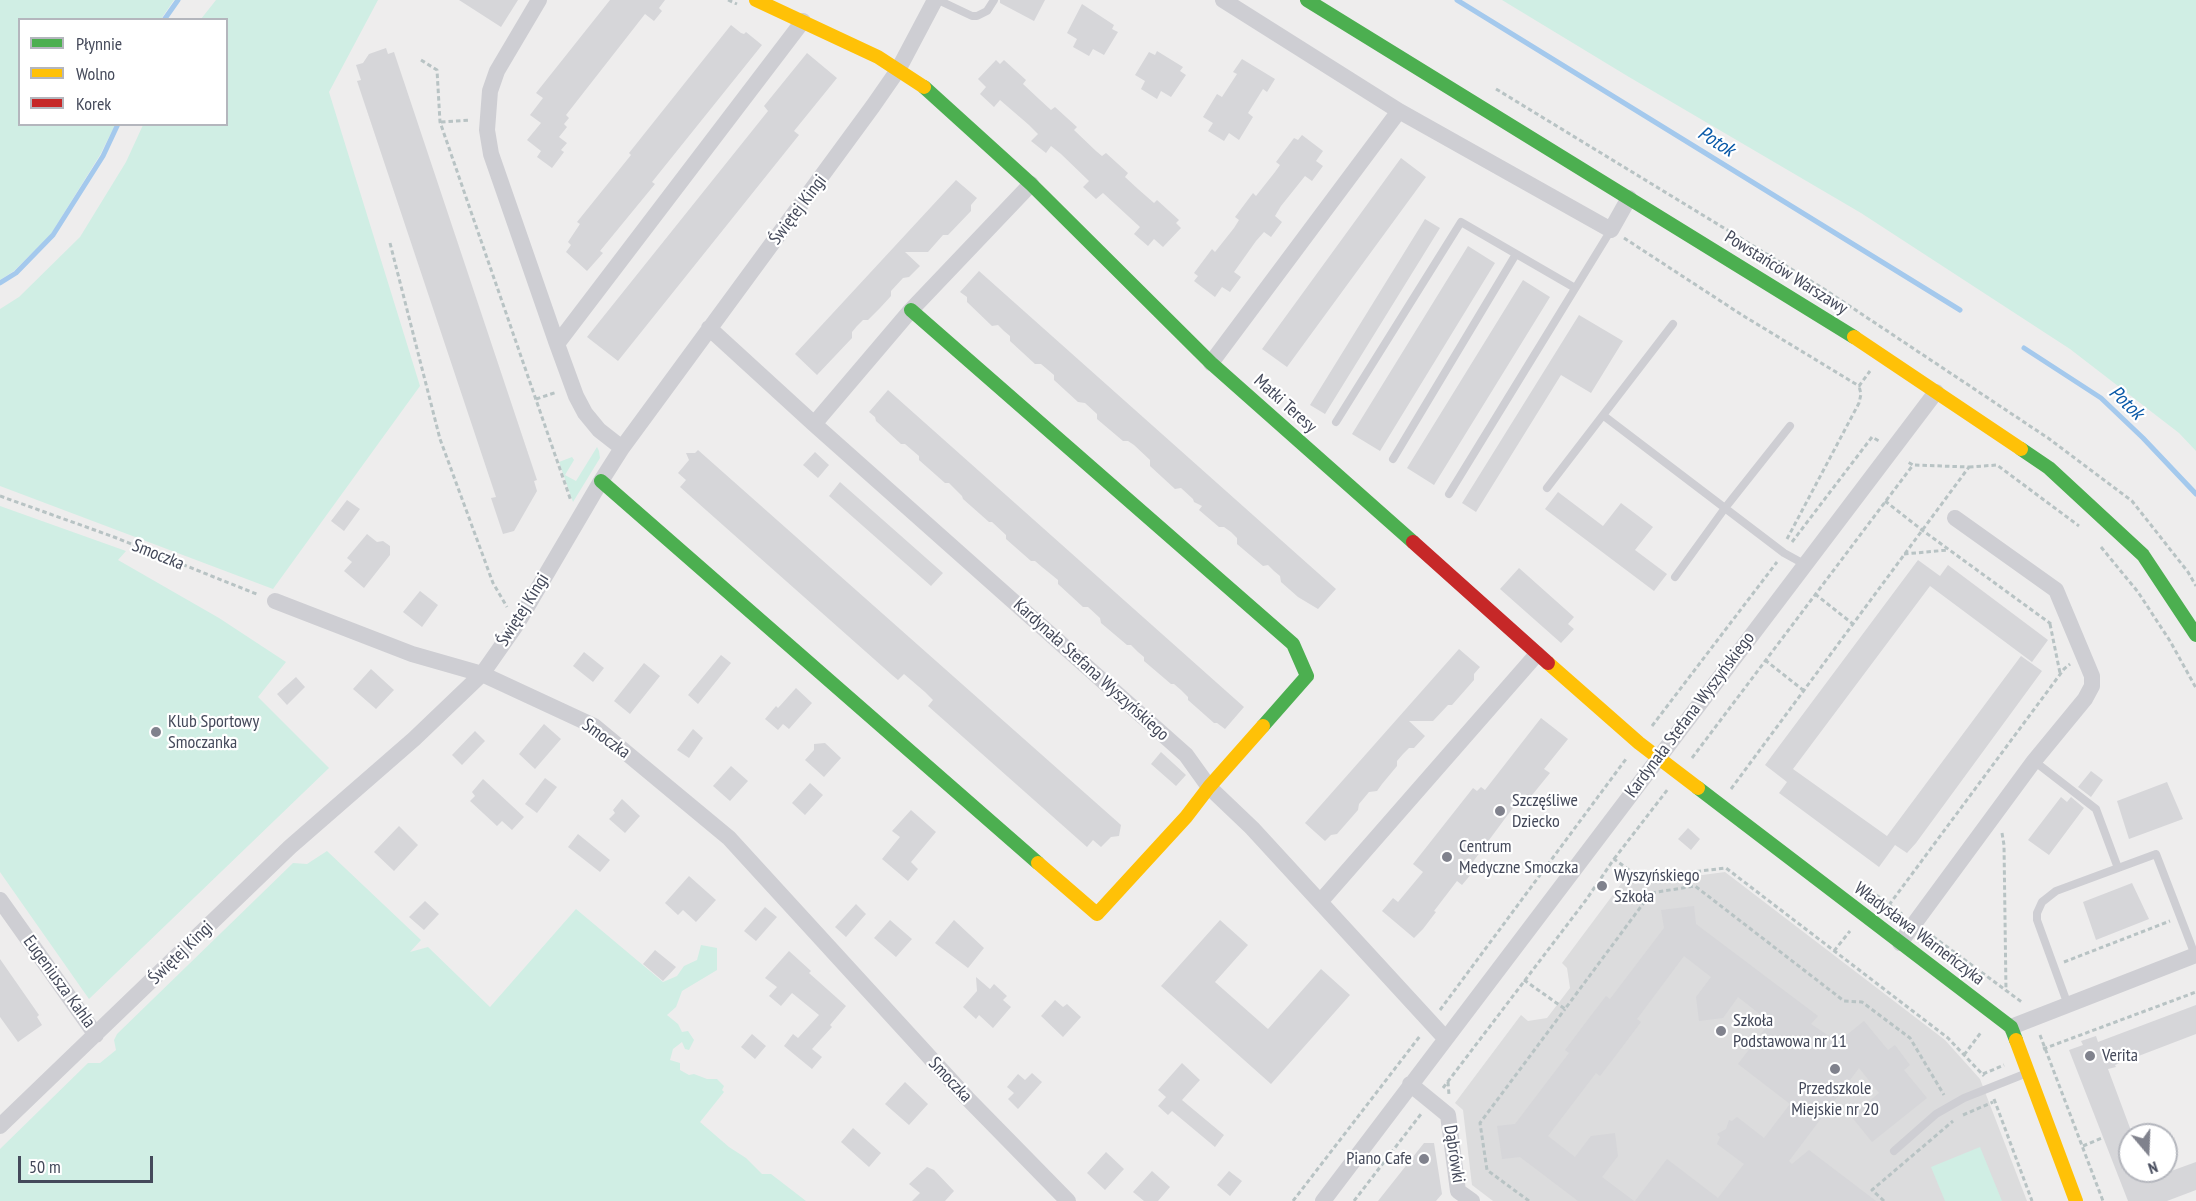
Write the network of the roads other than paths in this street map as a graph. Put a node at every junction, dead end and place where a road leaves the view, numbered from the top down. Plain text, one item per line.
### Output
1 (539, 0) edge
2 (756, 0) edge
3 (936, 0) edge
4 (994, 0) edge
5 (1222, 0) edge
6 (1307, 0) edge
7 (803, 21) junction
8 (897, 69) junction
9 (1399, 111) junction
10 (1031, 184) junction
11 (1629, 198) junction
12 (1611, 230) junction
13 (1516, 254) junction
14 (1575, 288) junction
15 (911, 310) junction
16 (1673, 324) dead end
17 (709, 328) junction
18 (557, 344) junction
19 (1211, 363) junction
20 (1936, 392) junction
21 (1604, 416) junction
22 (1336, 422) dead end
23 (814, 424) junction
24 (1790, 426) dead end
25 (622, 448) junction
26 (1393, 459) dead end
27 (601, 481) junction
28 (1547, 488) dead end
29 (1449, 494) dead end
30 (1725, 508) junction
31 (1955, 518) dead end
32 (1804, 564) junction
33 (1675, 577) dead end
34 (275, 601) road end
35 (2196, 635) edge
36 (1537, 654) junction
37 (482, 674) junction
38 (1657, 758) junction
39 (2034, 761) junction
40 (1209, 787) junction
41 (2118, 868) junction
42 (0, 900) edge
43 (1320, 902) junction
44 (1900, 943) junction
45 (2195, 955) edge
46 (2068, 1005) junction
47 (2011, 1027) junction
48 (96, 1035) junction
49 (1445, 1038) junction
50 (2028, 1073) junction
51 (1410, 1084) junction
52 (0, 1126) edge
53 (1894, 1151) dead end
54 (1068, 1201) edge
55 (1323, 1201) edge
56 (1472, 1201) edge
57 (2076, 1201) edge

1 - 18 street
2 - 7 street, Matki Teresy
3 - 4 lane
3 - 8 street, Świętej Kingi
5 - 9 street
6 - 11 street, Powstańców Warszawy
7 - 8 street, Matki Teresy
7 - 18 street
8 - 10 street, Matki Teresy
8 - 17 street, Świętej Kingi
9 - 12 street
9 - 19 street
10 - 15 street
10 - 19 street, Matki Teresy
11 - 12 street
11 - 20 street, Powstańców Warszawy
12 - 14 lane
13 - 14 lane
13 - 22 lane
13 - 26 lane
14 - 29 lane
15 - 23 street
15 - 40 street
16 - 21 lane
17 - 23 street, Kardynała Stefana Wyszyńskiego
17 - 25 street, Świętej Kingi
18 - 25 street
19 - 36 street, Matki Teresy
20 - 32 street, Kardynała Stefana Wyszyńskiego
20 - 35 street, Powstańców Warszawy
21 - 28 lane
21 - 30 lane
23 - 40 street, Kardynała Stefana Wyszyńskiego
24 - 30 lane
25 - 27 street, Świętej Kingi
27 - 37 street, Świętej Kingi
27 - 40 street
30 - 32 lane
30 - 33 lane
31 - 39 street
32 - 38 street, Kardynała Stefana Wyszyńskiego
34 - 37 street, Smoczka
36 - 38 street, Matki Teresy
36 - 43 street
37 - 48 street, Świętej Kingi
37 - 54 street, Smoczka
38 - 44 street, Władysława Warneńczyka
38 - 49 street, Kardynała Stefana Wyszyńskiego
39 - 41 lane
39 - 44 street
40 - 43 street, Kardynała Stefana Wyszyńskiego
41 - 45 lane
41 - 46 lane
42 - 48 street, Eugeniusza Kahla
43 - 49 street, Kardynała Stefana Wyszyńskiego
44 - 47 street, Władysława Warneńczyka
45 - 46 street
46 - 47 street
47 - 50 street
48 - 52 street, Świętej Kingi
49 - 51 street, Kardynała Stefana Wyszyńskiego
50 - 53 lane
50 - 57 street
51 - 55 street, Kardynała Stefana Wyszyńskiego
51 - 56 street, Dąbrówki

